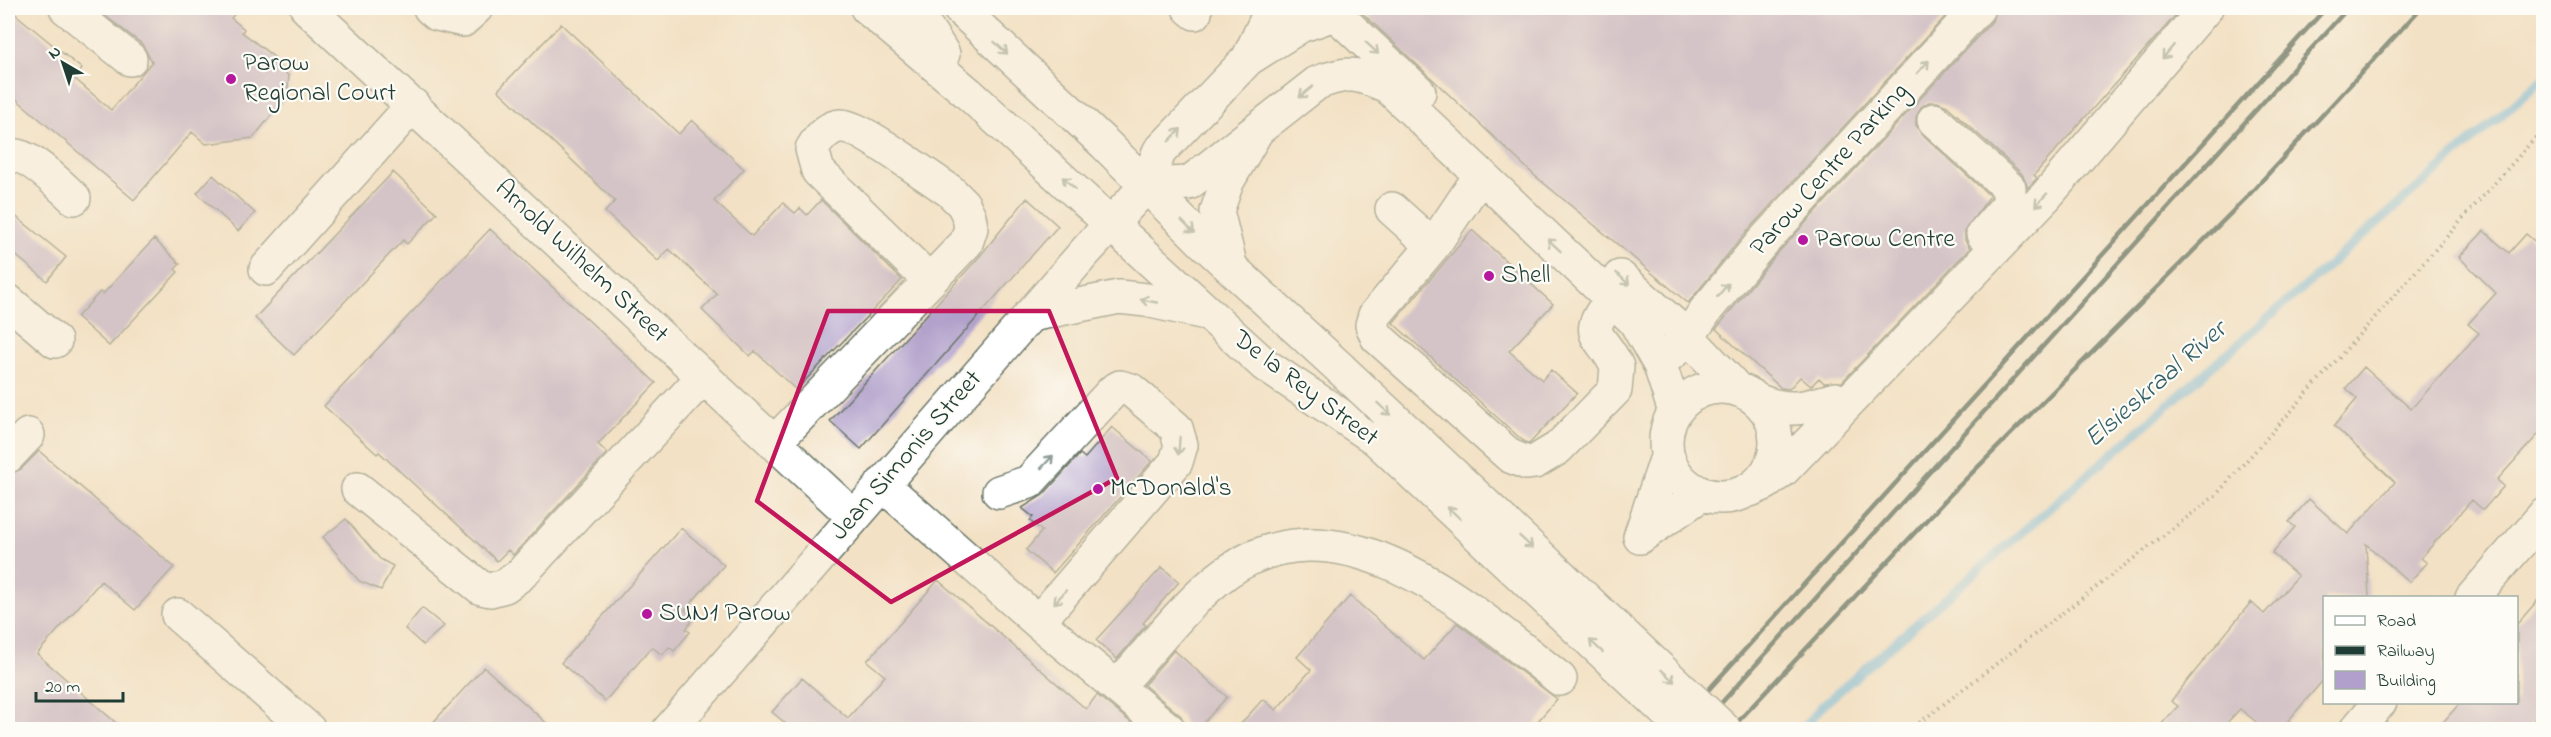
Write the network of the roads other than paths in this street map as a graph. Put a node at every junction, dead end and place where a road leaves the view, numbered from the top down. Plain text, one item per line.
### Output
1 (66, 8) edge
2 (308, 8) edge
3 (430, 8) edge
4 (476, 8) edge
5 (867, 8) edge
6 (904, 8) edge
7 (959, 8) edge
8 (1272, 8) edge
9 (1978, 8) edge
10 (2206, 8) edge
11 (1332, 11) edge
12 (130, 59) dead end
13 (1248, 59) junction
14 (968, 93) junction
15 (413, 105) junction
16 (1934, 120) dead end
17 (1257, 132) junction
18 (8, 156) edge
19 (1480, 176) junction
20 (1147, 185) junction
21 (74, 198) dead end
22 (1392, 209) dead end
23 (1112, 223) junction
24 (1433, 246) junction
25 (1230, 264) junction
26 (266, 269) dead end
27 (930, 281) junction
28 (1612, 299) junction
29 (8, 302) edge
30 (1206, 313) junction
31 (1029, 315) junction
32 (1688, 337) junction
33 (55, 341) dead end
34 (1660, 365) junction
35 (704, 376) junction
36 (1747, 394) junction
37 (1835, 399) junction
38 (1675, 412) junction
39 (774, 442) junction
40 (1668, 457) junction
41 (1774, 460) junction
42 (882, 484) junction
43 (358, 489) dead end
44 (1749, 490) junction
45 (999, 492) dead end
46 (1702, 494) junction
47 (2544, 515) edge
48 (854, 517) junction
49 (2473, 596) edge
50 (178, 615) dead end
51 (1038, 622) junction
52 (1560, 679) dead end
53 (1118, 687) junction
54 (2378, 704) edge
55 (309, 729) edge
56 (669, 729) edge
57 (1169, 729) edge
58 (1685, 729) edge
59 (1725, 729) edge
60 (2356, 729) edge

1 - 12 main road
2 - 15 main road, Arnold Wilhelm Street
3 - 4 main road
5 - 14 main road, De la Rey Street
6 - 14 main road
7 -> 20 main road, De la Rey Street
8 - 13 main road
32 -> 9 main road, Parow Centre Parking
10 -> 44 main road
11 - 13 main road
11 -> 32 main road
20 -> 13 main road
23 -> 14 main road, De la Rey Street
15 - 26 main road
15 - 35 main road, Arnold Wilhelm Street
16 - 37 main road
19 -> 17 main road
17 - 20 main road
17 - 25 main road
18 - 21 main road
19 - 24 main road
28 -> 19 main road
20 - 23 main road, Jean Simonis Street
20 -> 25 main road, De la Rey Street
22 - 24 main road
23 - 30 main road, De la Rey Street
23 - 31 main road, Jean Simonis Street
24 - 28 main road
25 -> 59 main road, De la Rey Street, bridge
27 - 27 main road
27 - 39 main road
28 - 34 main road
29 - 33 main road
30 -> 31 main road
58 -> 30 main road, De la Rey Street, bridge
31 - 42 main road, Jean Simonis Street
32 - 34 main road, Parow Centre Parking
32 - 36 main road
34 - 38 main road
35 - 39 main road, Arnold Wilhelm Street
35 - 43 main road
36 - 37 main road
36 - 38 main road
36 - 41 main road
37 - 41 main road
38 - 40 main road
39 - 48 main road, Arnold Wilhelm Street
40 - 46 main road
40 - 46 main road
41 - 44 main road
42 - 48 main road, Jean Simonis Street
42 - 51 main road
44 - 46 main road
45 -> 51 main road
47 - 49 main road
48 - 56 main road, Jean Simonis Street
50 - 55 main road
51 - 53 main road
52 - 53 main road
53 - 57 main road
54 - 60 main road

